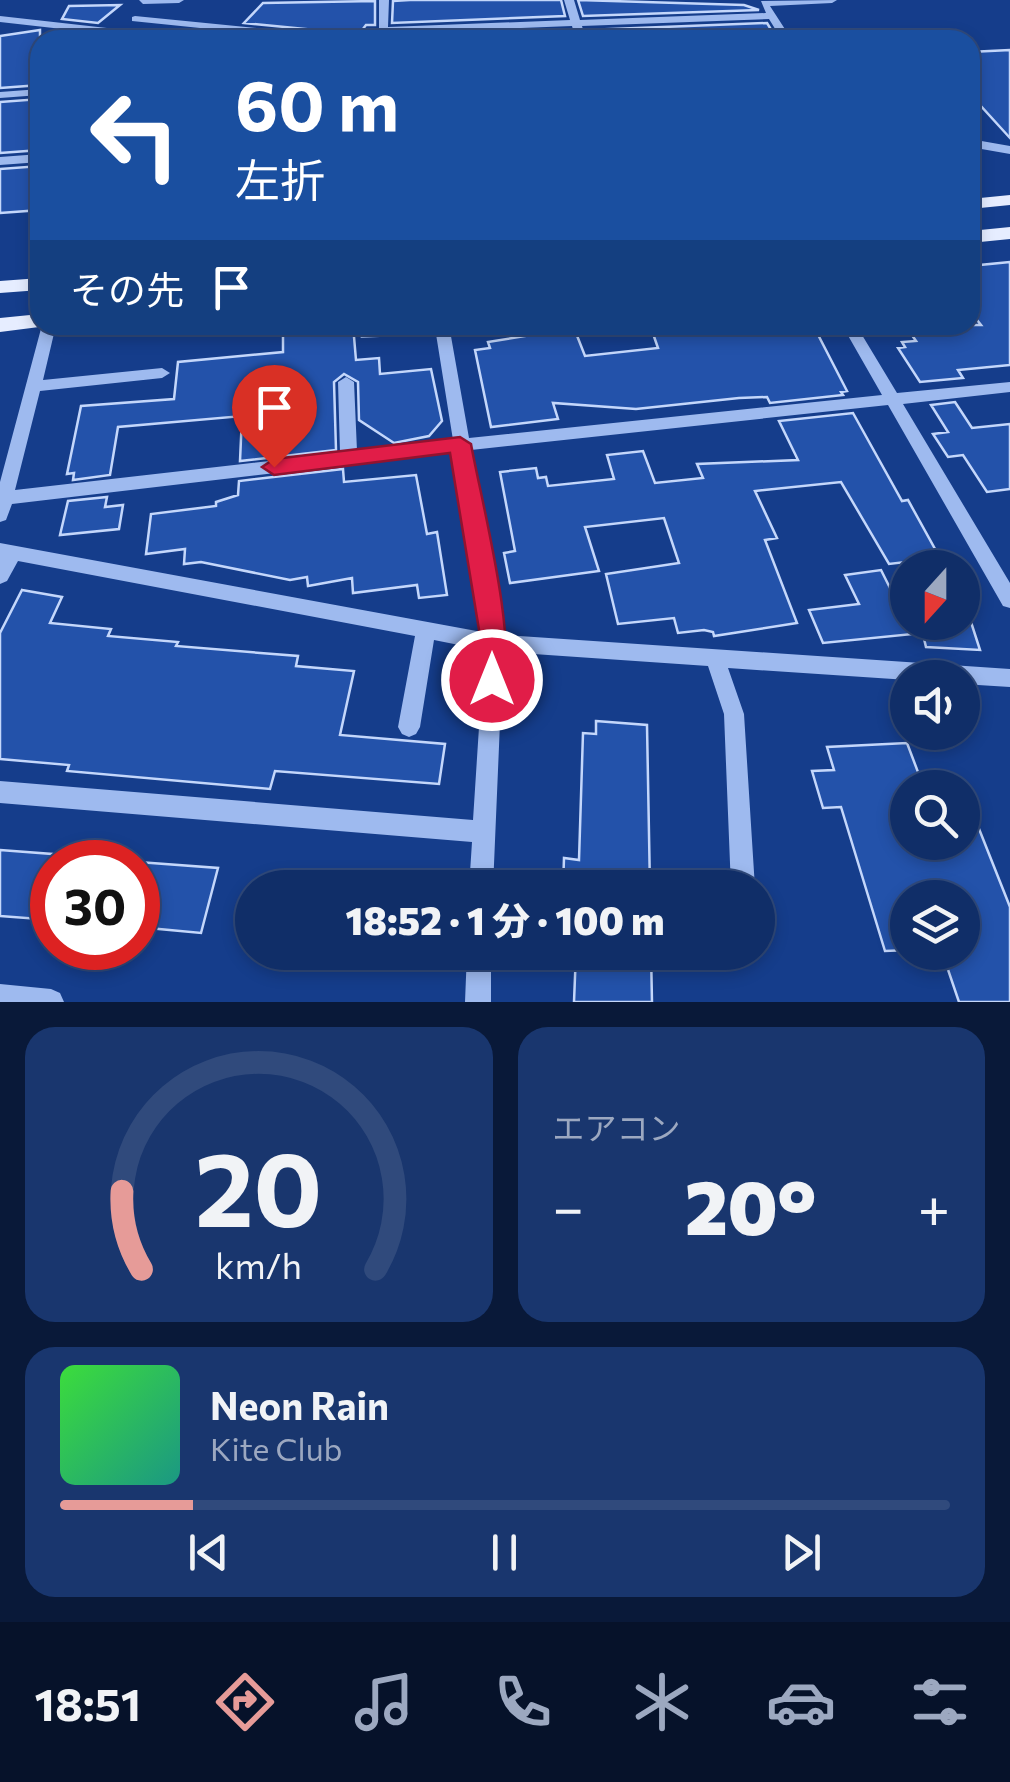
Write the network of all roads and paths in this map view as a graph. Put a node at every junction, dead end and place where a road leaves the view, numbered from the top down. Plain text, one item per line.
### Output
1 (179, 0) edge
2 (384, 0) edge
3 (568, 0) edge
4 (832, 0) edge
5 (144, 1) edge
6 (763, 1) edge
7 (773, 16) junction
8 (135, 19) junction
9 (5, 20) edge
10 (576, 23) junction
11 (77, 30) edge
12 (130, 30) edge
13 (246, 30) edge
14 (383, 30) edge
15 (463, 30) edge
16 (578, 30) edge
17 (781, 30) edge
18 (0, 33) edge
19 (30, 92) edge
20 (0, 94) edge
21 (980, 145) edge
22 (1010, 150) edge
23 (30, 159) edge
24 (0, 161) edge
25 (1010, 200) edge
26 (980, 203) edge
27 (1010, 234) edge
28 (980, 236) edge
29 (30, 285) edge
30 (0, 287) edge
31 (30, 322) edge
32 (0, 325) edge
33 (47, 335) edge
34 (443, 335) edge
35 (854, 335) edge
36 (162, 373) dead end
37 (346, 382) dead end
38 (34, 386) junction
39 (1010, 387) edge
40 (894, 399) junction
41 (460, 444) junction
42 (350, 458) junction
43 (4, 507) edge
44 (6, 552) edge
45 (0, 576) edge
46 (1010, 600) edge
47 (426, 630) junction
48 (494, 642) junction
49 (714, 658) junction
50 (1010, 678) edge
51 (409, 727) dead end
52 (0, 792) edge
53 (483, 832) junction
54 (482, 870) edge
55 (742, 870) edge
56 (479, 970) edge
57 (0, 997) edge
58 (51, 1002) edge
59 (478, 1002) edge

1 - 5 street
2 - 14 street
3 - 10 street
4 - 6 street
5 - 8 street
6 - 7 street
7 - 10 street
7 - 17 street
8 - 12 street
8 - 13 street
9 - 11 street
9 - 18 street
10 - 15 street
10 - 16 street
19 - 20 street
21 - 22 street
23 - 24 street
25 - 26 main road
27 - 28 main road
29 - 30 main road
31 - 32 main road
33 - 38 street
34 - 41 street
35 - 40 street
36 - 38 street
37 - 42 street
38 - 43 street
39 - 40 street
40 - 41 street
40 - 46 street
41 - 42 street
41 - 48 street
42 - 43 street
44 - 45 street
44 - 47 street
47 - 48 street
47 - 51 street
48 - 49 street
48 - 53 street
49 - 50 street
49 - 55 street
52 - 53 street
53 - 54 street
56 - 59 street
57 - 58 street

